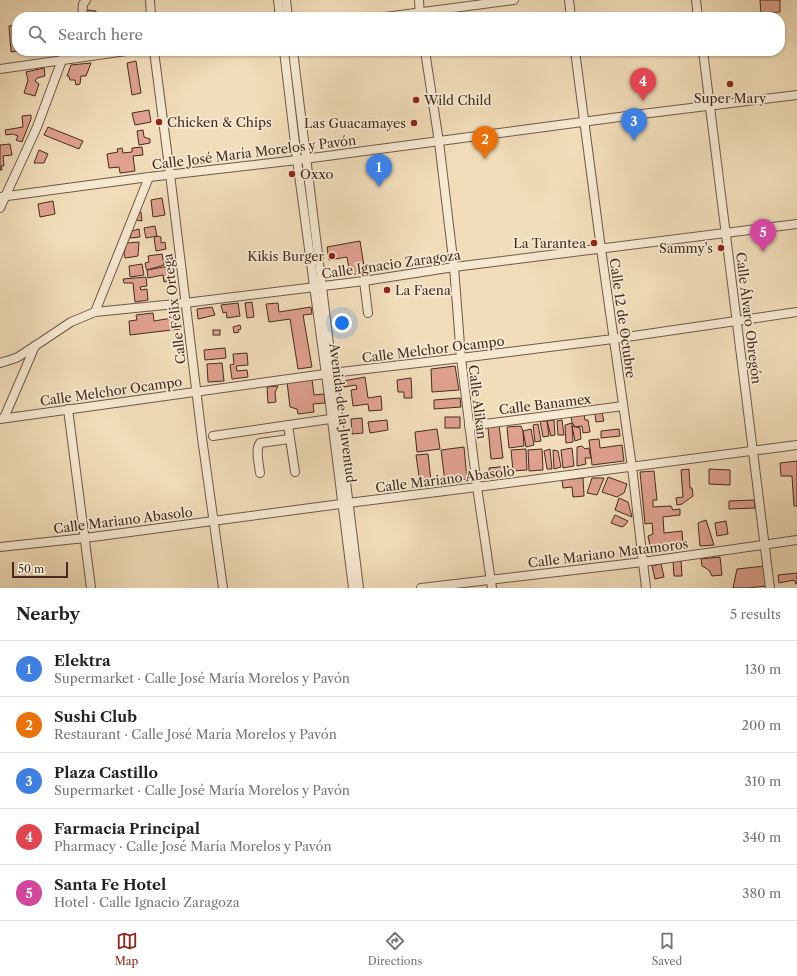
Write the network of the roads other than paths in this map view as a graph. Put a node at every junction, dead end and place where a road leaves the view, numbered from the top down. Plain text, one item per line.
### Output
1 (86, 0) edge
2 (150, 0) edge
3 (278, 0) edge
4 (286, 0) edge
5 (419, 0) edge
6 (514, 0) edge
7 (569, 0) edge
8 (696, 0) edge
9 (82, 12) edge
10 (151, 12) edge
11 (279, 12) edge
12 (287, 12) edge
13 (420, 12) edge
14 (433, 12) edge
15 (570, 12) edge
16 (697, 12) edge
17 (76, 56) edge
18 (155, 56) edge
19 (285, 56) edge
20 (292, 56) edge
21 (426, 56) edge
22 (576, 56) edge
23 (704, 56) edge
24 (62, 60) junction
25 (0, 69) edge
26 (797, 94) edge
27 (710, 106) junction
28 (585, 122) junction
29 (439, 142) junction
30 (302, 160) junction
31 (170, 174) junction
32 (149, 177) junction
33 (3, 196) edge
34 (0, 208) edge
35 (797, 224) edge
36 (726, 232) junction
37 (601, 249) junction
38 (454, 267) junction
39 (364, 281) junction
40 (318, 286) junction
41 (185, 303) junction
42 (95, 312) junction
43 (797, 312) edge
44 (368, 313) dead end
45 (737, 321) junction
46 (613, 339) junction
47 (35, 346) junction
48 (461, 358) junction
49 (0, 363) edge
50 (329, 373) junction
51 (196, 392) junction
52 (623, 406) junction
53 (68, 409) junction
54 (2, 418) edge
55 (335, 418) junction
56 (288, 425) junction
57 (469, 426) junction
58 (213, 436) dead end
59 (289, 439) junction
60 (797, 445) edge
61 (753, 451) junction
62 (632, 467) junction
63 (295, 472) dead end
64 (260, 473) dead end
65 (477, 487) junction
66 (346, 504) junction
67 (214, 520) junction
68 (85, 538) junction
69 (797, 540) edge
70 (764, 544) junction
71 (0, 547) edge
72 (643, 562) junction
73 (492, 584) edge
74 (91, 588) edge
75 (223, 588) edge
76 (353, 588) edge
77 (359, 588) edge
78 (421, 588) edge
79 (646, 588) edge
80 (770, 588) edge

1 - 9 street
2 - 10 street
3 - 11 street
4 - 12 street
5 - 13 street
6 - 14 street
7 - 15 street
8 - 16 street
17 - 24 street
18 - 31 street, Calle Félix Ortega
19 - 30 street, Avenida de la Juventud
20 - 30 street, Avenida de la Juventud
21 - 29 street, Calle Alikan
22 - 28 street, Calle 12 de Octubre
23 - 27 street, Calle Álvaro Obregón
24 - 25 street
24 - 33 street
26 - 27 street, Calle José María Morelos y Pavón
27 - 28 street, Calle José María Morelos y Pavón
27 - 36 street, Calle Álvaro Obregón
28 - 29 street, Calle José María Morelos y Pavón
28 - 37 street, Calle 12 de Octubre
29 - 30 street, Calle José María Morelos y Pavón
29 - 38 street, Calle Alikan
30 - 31 street, Calle José María Morelos y Pavón
30 - 40 street, Avenida de la Juventud
31 - 32 street, Calle José María Morelos y Pavón
31 - 41 street, Calle Félix Ortega
32 - 33 street, Calle José María Morelos y Pavón
32 - 42 street
33 - 34 street
35 - 36 street, Calle Ignacio Zaragoza
36 - 37 street, Calle Ignacio Zaragoza
36 - 45 street, Calle Álvaro Obregón
37 - 38 street, Calle Ignacio Zaragoza
37 - 46 street, Calle 12 de Octubre
38 - 39 street, Calle Ignacio Zaragoza
38 - 48 street, Calle Alikan
39 - 40 street, Calle Ignacio Zaragoza
39 - 44 street
40 - 41 street, Calle Ignacio Zaragoza
40 - 50 street, Avenida de la Juventud
41 - 42 street, Calle Ignacio Zaragoza
41 - 51 street, Calle Félix Ortega
42 - 47 street, Calle Ignacio Zaragoza
43 - 45 street, Calle Melchor Ocampo
45 - 46 street, Calle Melchor Ocampo
45 - 61 street, Calle Álvaro Obregón
46 - 48 street, Calle Melchor Ocampo
46 - 52 street, Calle 12 de Octubre
47 - 49 street, Calle Ignacio Zaragoza
47 - 54 street
48 - 50 street, Calle Melchor Ocampo
48 - 57 street, Calle Alikan
50 - 51 street, Calle Melchor Ocampo
50 - 55 street, Avenida de la Juventud
51 - 53 street, Calle Melchor Ocampo
51 - 67 street, Calle Félix Ortega
52 - 57 street, Calle Banamex
52 - 62 street, Calle 12 de Octubre
53 - 54 street, Calle Melchor Ocampo
53 - 68 street
55 - 56 street
55 - 66 street, Avenida de la Juventud
56 - 58 street
56 - 59 street
57 - 65 street, Calle Alikan
59 - 63 street
59 - 64 street
60 - 61 street, Calle Mariano Abasolo
61 - 62 street, Calle Mariano Abasolo
61 - 70 street, Calle Álvaro Obregón
62 - 65 street, Calle Mariano Abasolo
62 - 72 street, Calle 12 de Octubre
65 - 66 street, Calle Mariano Abasolo
65 - 73 street, Calle Alikan
66 - 67 street, Calle Mariano Abasolo
66 - 76 street, Avenida de la Juventud
66 - 77 street, Avenida de la Juventud
67 - 68 street, Calle Mariano Abasolo
67 - 75 street, Calle Félix Ortega
68 - 71 street, Calle Mariano Abasolo
68 - 74 street
69 - 70 street, Calle Mariano Matamoros
70 - 72 street, Calle Mariano Matamoros
70 - 80 street, Calle Álvaro Obregón
72 - 73 street, Calle Mariano Matamoros
72 - 79 street, Calle 12 de Octubre
73 - 78 street, Calle Mariano Matamoros

